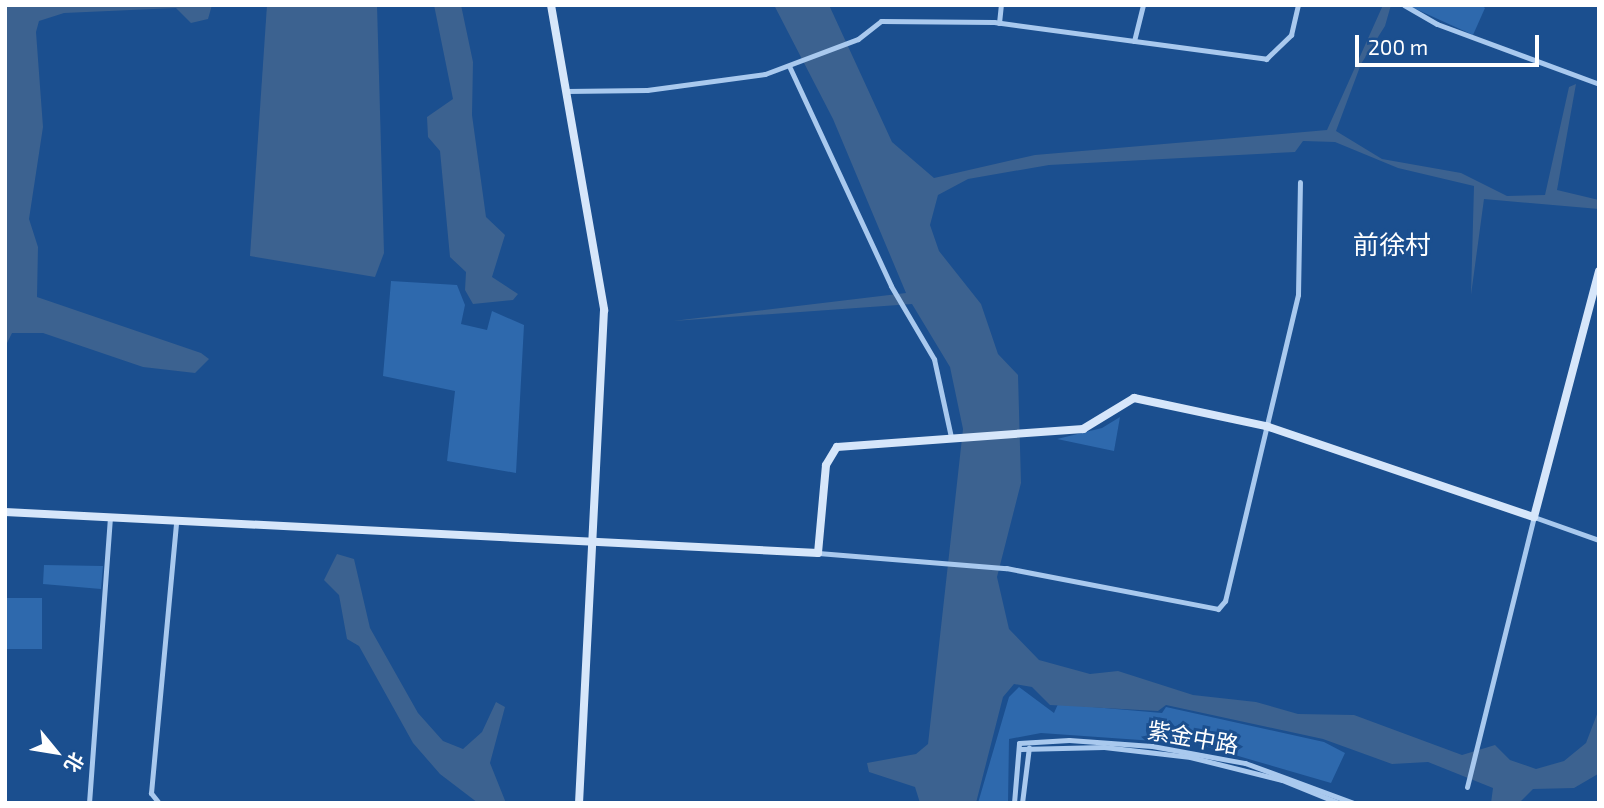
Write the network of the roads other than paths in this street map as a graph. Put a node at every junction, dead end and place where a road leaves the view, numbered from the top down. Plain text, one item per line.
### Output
1 (551, 5) edge
2 (1001, 5) edge
3 (1143, 5) edge
4 (1298, 5) edge
5 (1404, 5) edge
6 (999, 23) junction
7 (1134, 41) junction
8 (793, 67) junction
9 (1599, 84) edge
10 (566, 91) junction
11 (1300, 181) dead end
12 (1599, 271) edge
13 (1266, 426) junction
14 (953, 437) junction
15 (5, 512) edge
16 (1534, 517) junction
17 (110, 519) junction
18 (176, 523) junction
19 (1599, 540) edge
20 (593, 544) junction
21 (818, 553) junction
22 (1028, 745) junction
23 (1467, 787) dead end
24 (89, 803) edge
25 (159, 803) edge
26 (579, 803) edge
27 (1014, 803) edge
28 (1022, 803) edge
29 (1339, 803) edge
30 (1354, 803) edge

1 - 10 street
2 - 6 street
3 - 7 street
4 - 7 street
5 - 9 street
6 - 7 street
6 - 8 street
8 - 10 street
8 - 14 street
10 - 20 street
11 - 13 street
12 - 16 street
13 - 14 street
13 - 16 street
13 - 21 street
14 - 21 street
15 - 17 street
16 - 19 street
16 - 23 street
17 - 18 street
17 - 24 street
18 - 20 street
18 - 25 street
20 - 21 street
20 - 26 street
22 - 27 street, 紫金中路
22 - 28 street
22 - 29 street, 紫金中路
22 - 30 street, 紫金中路

